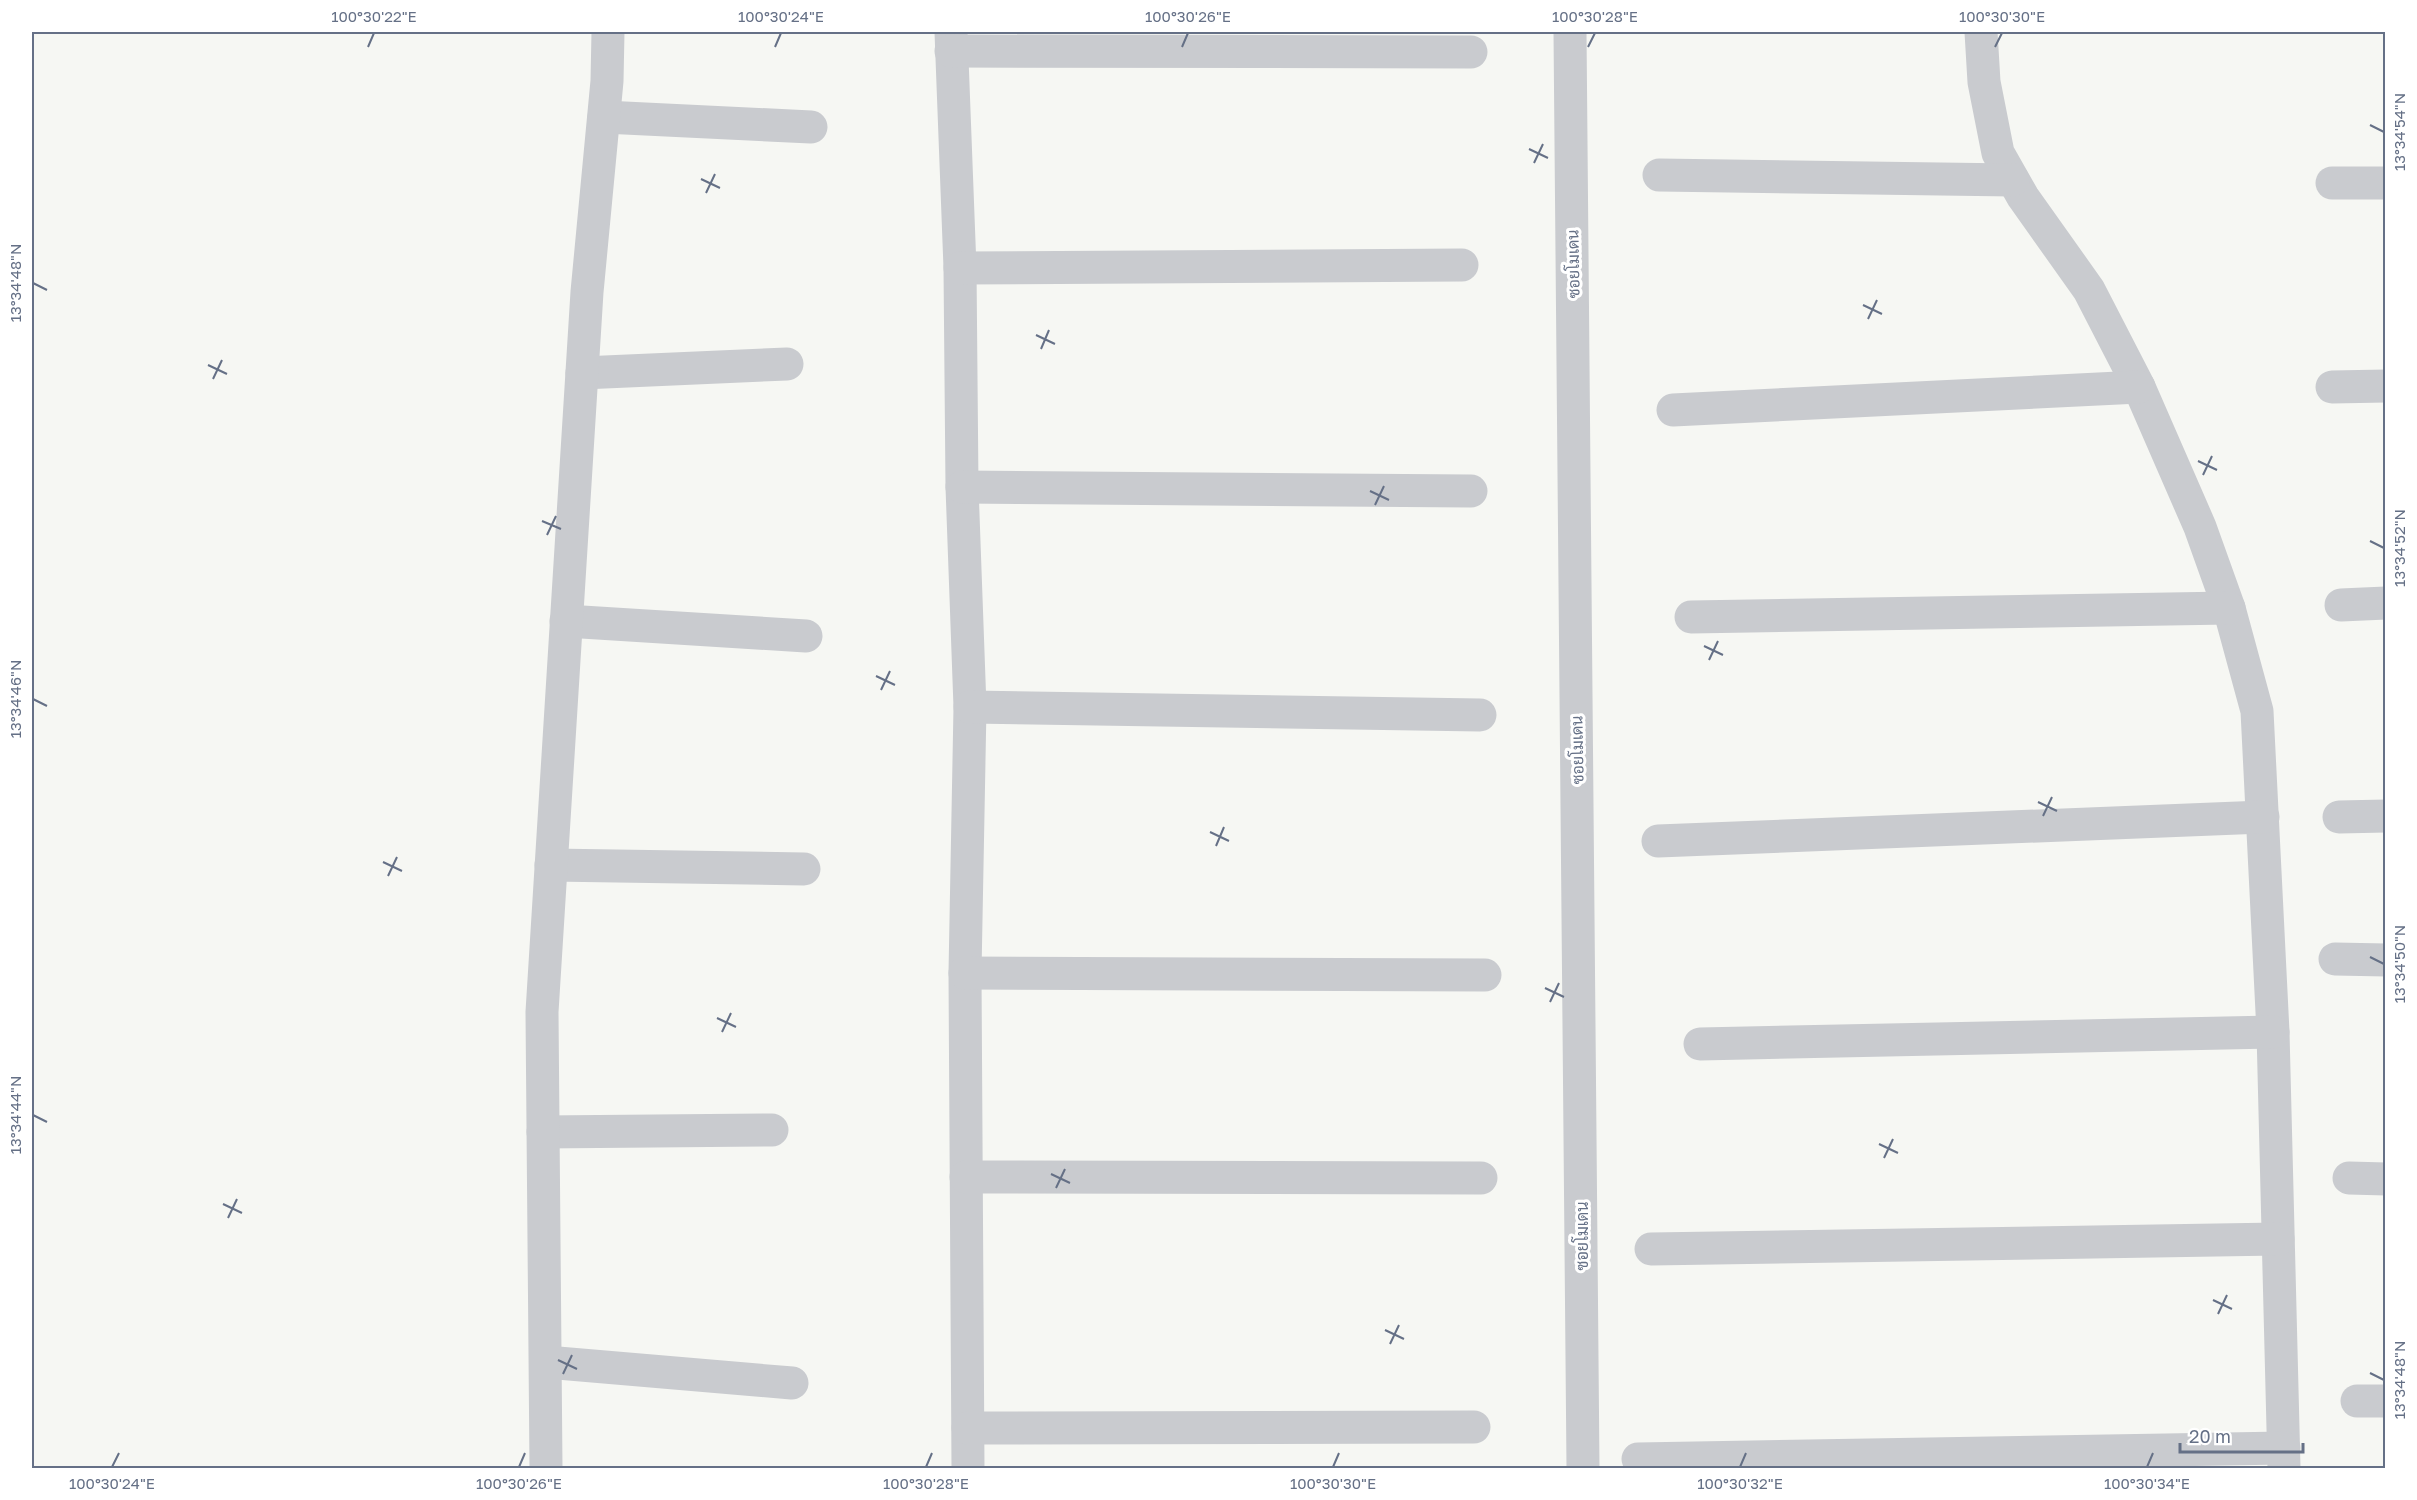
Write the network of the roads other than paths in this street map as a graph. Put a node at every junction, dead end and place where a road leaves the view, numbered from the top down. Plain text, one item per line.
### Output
1 (608, 32) edge
2 (1570, 32) edge
3 (1981, 32) edge
4 (951, 41) edge
5 (1471, 52) dead end
6 (604, 117) junction
7 (811, 127) dead end
8 (1659, 175) dead end
9 (2013, 180) junction
10 (2332, 183) dead end
11 (2385, 183) edge
12 (1462, 265) dead end
13 (960, 268) junction
14 (787, 364) dead end
15 (582, 373) junction
16 (2385, 386) edge
17 (2139, 387) junction
18 (2332, 387) dead end
19 (1674, 410) dead end
20 (962, 487) junction
21 (1471, 491) dead end
22 (2385, 603) edge
23 (2341, 605) dead end
24 (2229, 608) junction
25 (1691, 617) dead end
26 (566, 621) junction
27 (806, 636) dead end
28 (970, 706) junction
29 (1480, 715) dead end
30 (2385, 816) edge
31 (2264, 817) junction
32 (2339, 817) dead end
33 (1658, 841) dead end
34 (551, 865) junction
35 (804, 869) dead end
36 (2335, 959) dead end
37 (2385, 960) edge
38 (965, 973) junction
39 (1485, 975) dead end
40 (2273, 1032) junction
41 (1700, 1044) dead end
42 (772, 1130) dead end
43 (543, 1132) junction
44 (966, 1177) junction
45 (1481, 1178) dead end
46 (2349, 1178) dead end
47 (2385, 1179) edge
48 (2278, 1239) junction
49 (1651, 1249) dead end
50 (546, 1362) junction
51 (792, 1383) dead end
52 (1473, 1427) dead end
53 (968, 1428) junction
54 (2284, 1458) edge
55 (1638, 1459) dead end
56 (546, 1468) edge
57 (968, 1468) edge
58 (1583, 1468) edge

1 - 6 street
2 - 58 street, ซอยโมเดน
3 - 9 street
4 - 5 street
4 - 13 street
6 - 7 street
6 - 15 street
8 - 9 street
9 - 17 street
10 - 11 street
12 - 13 street
13 - 20 street
14 - 15 street
15 - 26 street
16 - 18 street
17 - 19 street
17 - 24 street
20 - 21 street
20 - 28 street
22 - 23 street
24 - 25 street
24 - 31 street
26 - 27 street
26 - 34 street
28 - 29 street
28 - 38 street
30 - 32 street
31 - 33 street
31 - 40 street
34 - 35 street
34 - 43 street
36 - 37 street
38 - 39 street
38 - 44 street
40 - 41 street
40 - 48 street
42 - 43 street
43 - 50 street
44 - 45 street
44 - 53 street
46 - 47 street
48 - 49 street
48 - 54 street
50 - 51 street
50 - 56 street
52 - 53 street
53 - 57 street
54 - 55 street

